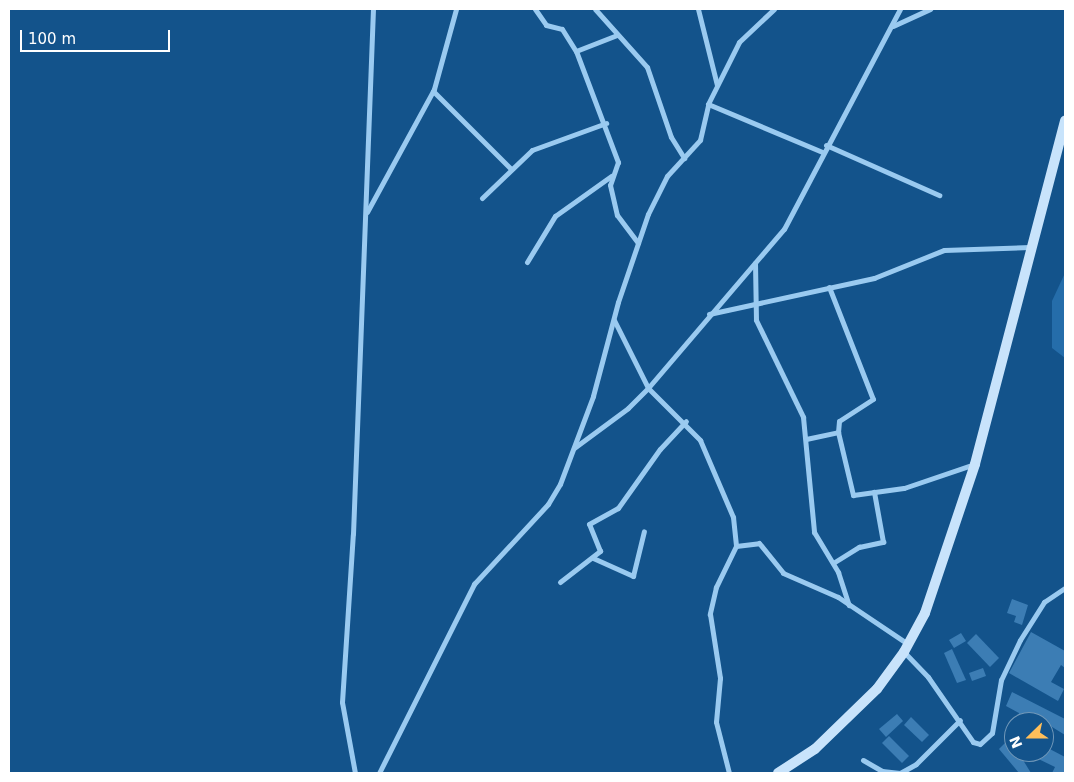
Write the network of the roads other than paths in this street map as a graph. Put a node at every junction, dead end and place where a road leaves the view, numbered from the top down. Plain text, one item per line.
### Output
1 (373, 9) edge
2 (456, 9) edge
3 (534, 9) edge
4 (595, 9) edge
5 (698, 9) edge
6 (774, 9) edge
7 (893, 9) edge
8 (930, 9) edge
9 (899, 11) edge
10 (892, 26) junction
11 (616, 35) junction
12 (576, 51) junction
13 (717, 85) junction
14 (433, 91) junction
15 (708, 104) junction
16 (1065, 121) edge
17 (606, 124) junction
18 (826, 145) junction
19 (822, 152) junction
20 (684, 158) junction
21 (512, 169) junction
22 (611, 176) junction
23 (938, 195) dead end
24 (482, 198) dead end
25 (366, 214) junction
26 (638, 243) junction
27 (1030, 247) junction
28 (527, 262) dead end
29 (755, 263) junction
30 (829, 287) junction
31 (753, 307) junction
32 (708, 314) junction
33 (614, 319) junction
34 (648, 388) junction
35 (686, 421) junction
36 (838, 432) junction
37 (806, 439) junction
38 (574, 448) junction
39 (975, 464) junction
40 (874, 492) junction
41 (644, 530) dead end
42 (736, 546) junction
43 (593, 558) junction
44 (833, 563) junction
45 (560, 582) dead end
46 (1065, 588) edge
47 (849, 605) junction
48 (906, 648) junction
49 (960, 720) junction
50 (863, 760) dead end
51 (355, 773) edge
52 (379, 773) edge
53 (729, 773) edge
54 (778, 773) edge

1 - 25 street
2 - 14 street
3 - 12 street
4 - 11 street
5 - 13 street
6 - 13 street
7 - 9 street
8 - 10 street
9 - 10 street
10 - 18 street
11 - 12 street
11 - 20 street
12 - 17 street
13 - 15 street
14 - 21 street
14 - 25 street
15 - 19 street
15 - 20 street
16 - 27 main road
17 - 21 street
17 - 22 street
18 - 19 street
18 - 23 street
19 - 29 street
20 - 26 street
21 - 24 street
22 - 26 street
22 - 28 street
25 - 51 street
26 - 33 street
27 - 30 street
27 - 39 main road
29 - 31 street
29 - 32 street
30 - 31 street
30 - 36 street
31 - 32 street
31 - 37 street
32 - 34 street
33 - 34 street
33 - 38 street
34 - 35 street
34 - 38 street
35 - 42 street
35 - 43 street
36 - 37 street
36 - 40 street
37 - 44 street
38 - 52 street
39 - 40 street
39 - 48 main road
40 - 44 street
41 - 43 street
42 - 47 street
42 - 53 street
43 - 45 street
44 - 47 street
46 - 49 street
47 - 48 street
48 - 49 street
48 - 54 main road
49 - 50 street

